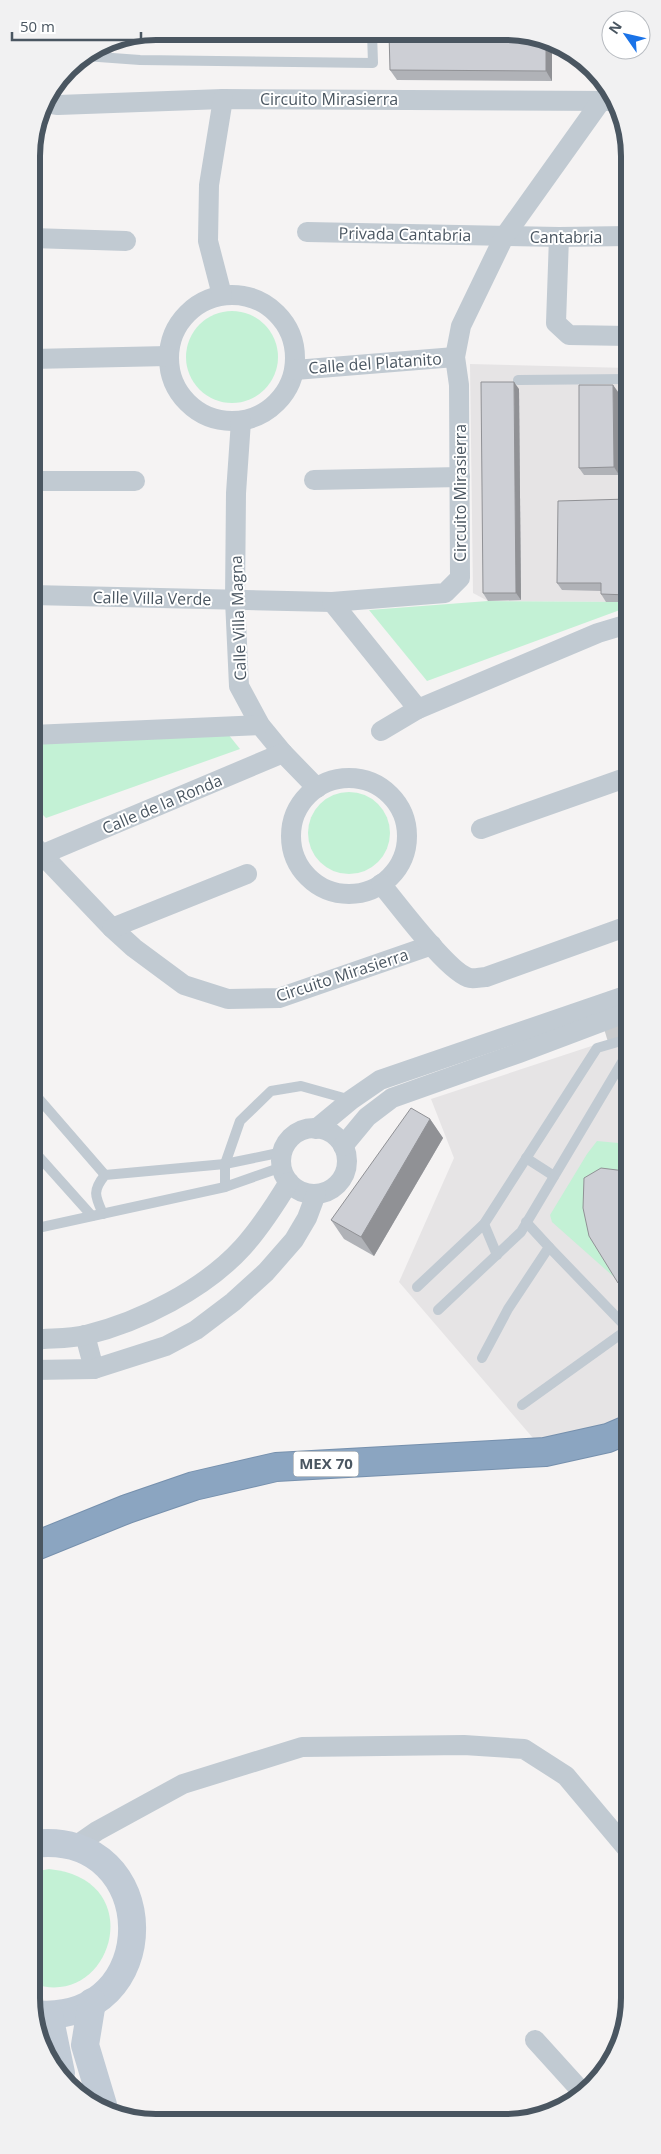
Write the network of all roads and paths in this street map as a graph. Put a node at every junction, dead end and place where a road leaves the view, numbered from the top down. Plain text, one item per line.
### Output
1 (372, 40) edge
2 (97, 57) edge
3 (223, 99) junction
4 (606, 101) edge
5 (53, 104) edge
6 (307, 232) dead end
7 (504, 236) junction
8 (621, 236) edge
9 (559, 237) junction
10 (40, 238) edge
11 (126, 241) dead end
12 (222, 295) junction
13 (621, 336) edge
14 (168, 356) junction
15 (455, 357) junction
16 (40, 359) edge
17 (294, 370) junction
18 (621, 379) edge
19 (518, 380) dead end
20 (241, 421) junction
21 (460, 477) junction
22 (314, 480) dead end
23 (40, 481) edge
24 (135, 482) dead end
25 (40, 596) edge
26 (235, 600) junction
27 (332, 602) junction
28 (621, 626) edge
29 (418, 709) junction
30 (260, 725) junction
31 (381, 731) dead end
32 (40, 735) edge
33 (283, 753) junction
34 (621, 779) edge
35 (317, 788) junction
36 (482, 829) dead end
37 (40, 848) edge
38 (40, 854) edge
39 (247, 874) dead end
40 (381, 884) junction
41 (112, 928) junction
42 (621, 929) edge
43 (432, 946) junction
44 (621, 997) edge
45 (621, 1015) tunnel mouth
46 (605, 1032) tunnel mouth
47 (621, 1041) edge
48 (519, 1054) junction
49 (621, 1064) edge
50 (380, 1080) junction
51 (392, 1098) junction
52 (351, 1100) junction
53 (40, 1101) edge
54 (316, 1129) junction
55 (343, 1146) junction
56 (40, 1158) edge
57 (526, 1158) junction
58 (225, 1164) junction
59 (285, 1167) junction
60 (105, 1175) junction
61 (554, 1176) junction
62 (225, 1187) junction
63 (316, 1194) junction
64 (103, 1214) junction
65 (92, 1216) junction
66 (526, 1222) junction
67 (484, 1224) junction
68 (40, 1225) edge
69 (549, 1247) junction
70 (242, 1248) junction
71 (496, 1255) junction
72 (266, 1272) junction
73 (418, 1287) dead end
74 (438, 1310) dead end
75 (621, 1322) edge
76 (621, 1334) edge
77 (85, 1335) junction
78 (40, 1339) edge
79 (482, 1358) dead end
80 (94, 1369) junction
81 (40, 1370) edge
82 (522, 1405) dead end
83 (621, 1432) edge
84 (40, 1544) edge
85 (621, 1841) edge
86 (40, 1844) edge
87 (74, 1847) junction
88 (92, 2002) junction
89 (41, 2015) edge
90 (42, 2017) edge
91 (535, 2040) dead end
92 (54, 2052) edge
93 (578, 2087) edge
94 (101, 2100) edge

1 - 2 lane
3 - 4 street, Circuito Mirasierra
3 - 5 street, Circuito Mirasierra
3 - 12 street
4 - 7 street, Circuito Mirasierra
6 - 7 street, Privada Cantabria
7 - 9 street, Cantabria
7 - 15 street, Circuito Mirasierra
8 - 9 street, Cantabria
9 - 13 street
10 - 11 street
12 - 14 street
12 - 17 street
14 - 16 street
14 - 20 street
15 - 17 street, Calle del Platanito
15 - 21 street, Circuito Mirasierra
17 - 20 street
18 - 19 lane
20 - 26 street, Calle Villa Magna
21 - 22 street
21 - 27 street, Circuito Mirasierra
23 - 24 street
25 - 26 street, Calle Villa Verde
26 - 27 street, Calle Villa Verde
26 - 30 street, Calle Villa Magna
27 - 29 street
28 - 29 street
29 - 31 street
30 - 32 street
30 - 33 street, Calle Villa Magna
33 - 35 street, Calle Villa Magna
33 - 37 street, Calle de la Ronda
34 - 36 street
35 - 40 street
35 - 40 street
38 - 41 street, Circuito Mirasierra
39 - 41 street
40 - 43 street
41 - 43 street, Circuito Mirasierra
42 - 43 street
44 - 50 street
45 - 48 street
46 - 48 street
47 - 57 lane
48 - 51 street
49 - 61 lane
50 - 51 street
50 - 52 street
51 - 55 street
52 - 54 street
52 - 58 lane
53 - 60 lane
54 - 55 street
54 - 59 street
55 - 63 street
56 - 65 lane
57 - 61 lane
57 - 67 lane
58 - 59 lane
58 - 60 lane
58 - 62 lane
59 - 62 lane
59 - 63 street
59 - 70 street
60 - 64 lane
61 - 66 lane
62 - 64 lane
63 - 72 street
64 - 65 lane
65 - 68 lane
66 - 69 lane
66 - 71 lane
67 - 71 lane
67 - 73 lane
69 - 75 lane
69 - 79 lane
70 - 72 street
70 - 77 street
71 - 74 lane
72 - 80 street
76 - 82 lane
77 - 78 street
77 - 80 street
80 - 81 street
83 - 84 highway, MEX 70
85 - 87 street
86 - 87 street
87 - 88 street
88 - 89 street
88 - 94 street
90 - 92 street
91 - 93 street

